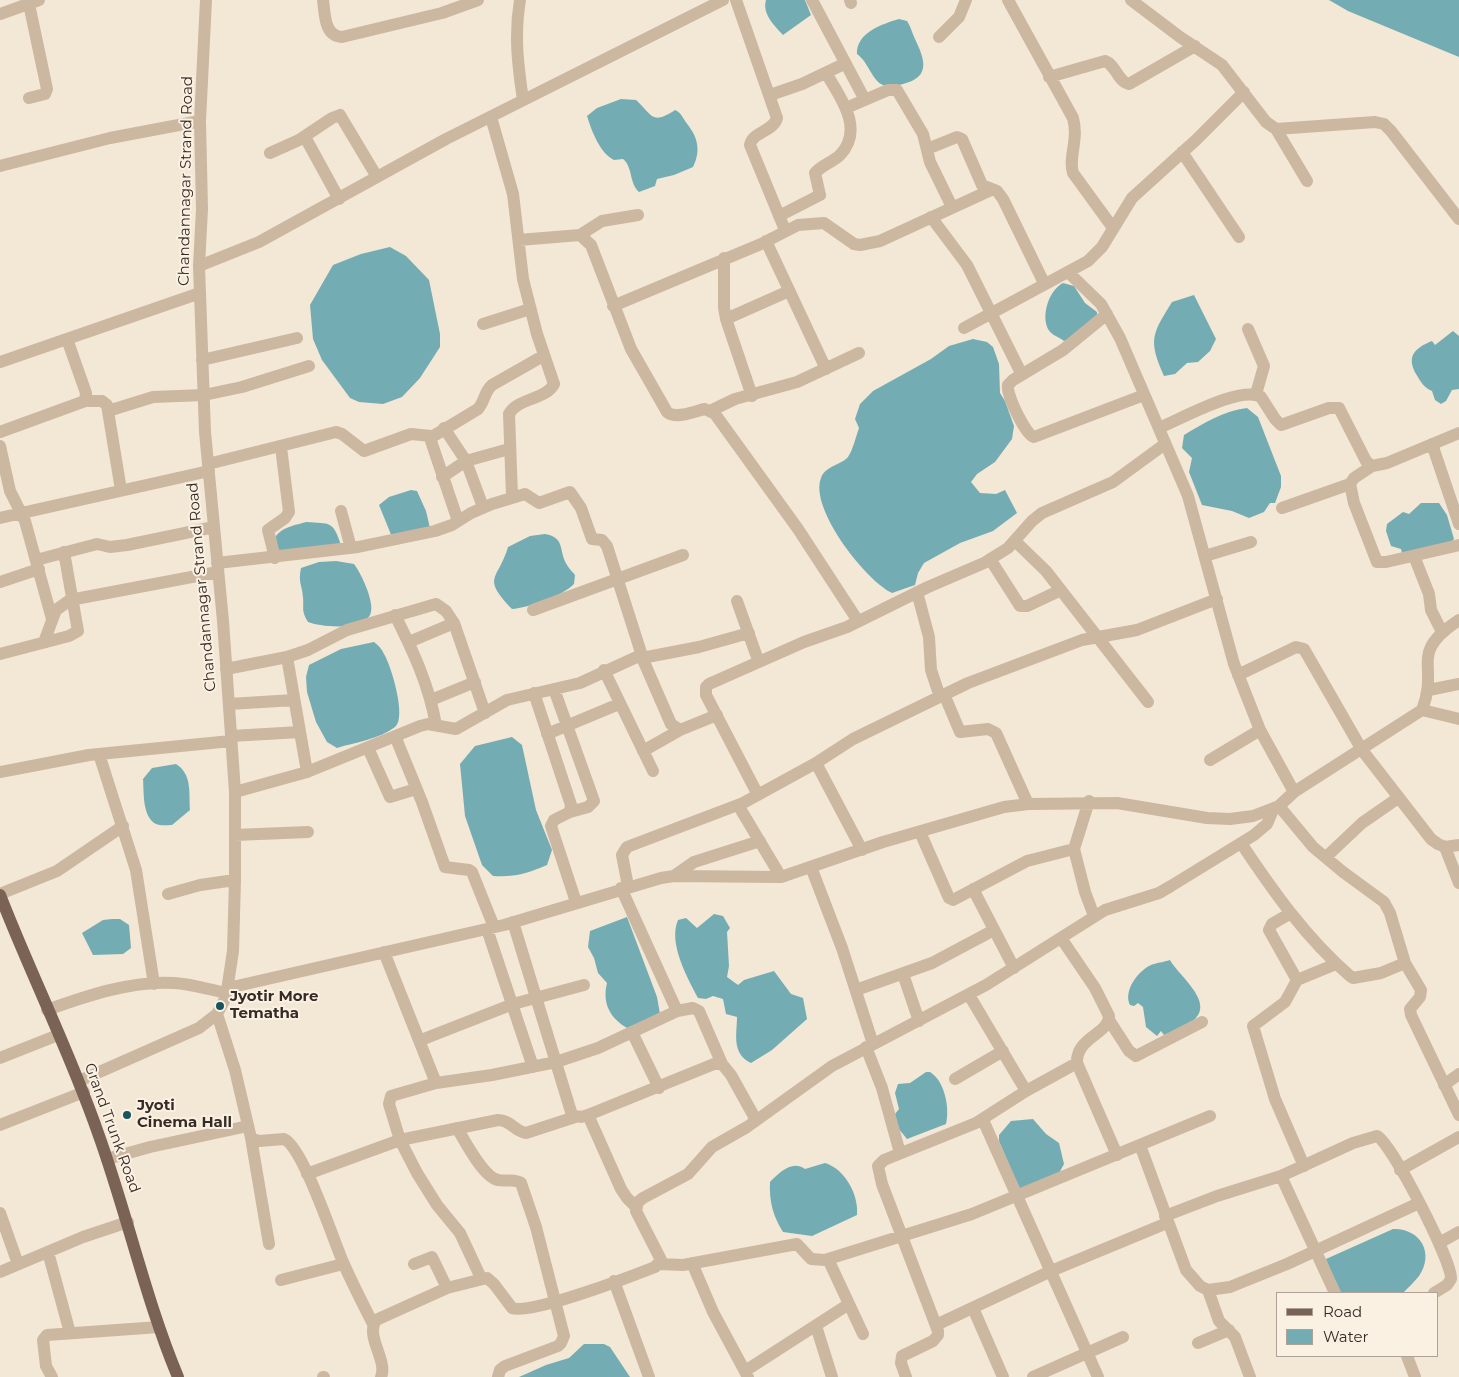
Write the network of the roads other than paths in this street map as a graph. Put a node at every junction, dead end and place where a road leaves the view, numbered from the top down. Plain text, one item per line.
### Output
1 (206, 0) edge
2 (323, 0) edge
3 (478, 0) edge
4 (520, 0) edge
5 (723, 0) edge
6 (736, 0) edge
7 (812, 0) edge
8 (966, 0) edge
9 (1008, 0) edge
10 (1131, 0) edge
11 (34, 2) edge
12 (700, 5) edge
13 (7, 8) edge
14 (939, 37) dead end
15 (1195, 46) junction
16 (844, 64) junction
17 (826, 73) junction
18 (1049, 77) junction
19 (1244, 92) junction
20 (770, 95) junction
21 (29, 98) dead end
22 (523, 100) junction
23 (865, 100) junction
24 (846, 108) junction
25 (491, 117) junction
26 (200, 121) junction
27 (1276, 129) junction
28 (305, 136) junction
29 (927, 149) junction
30 (1182, 152) junction
31 (270, 153) dead end
32 (0, 166) edge
33 (377, 177) junction
34 (1307, 181) dead end
35 (992, 190) junction
36 (339, 199) junction
37 (952, 208) junction
38 (638, 214) dead end
39 (779, 216) junction
40 (931, 217) junction
41 (1459, 219) edge
42 (1113, 228) junction
43 (785, 230) junction
44 (580, 235) junction
45 (1239, 237) dead end
46 (519, 240) junction
47 (766, 241) junction
48 (724, 258) junction
49 (199, 266) junction
50 (1068, 272) junction
51 (1044, 283) junction
52 (789, 291) junction
53 (200, 293) junction
54 (613, 306) junction
55 (530, 308) junction
56 (992, 313) junction
57 (1107, 314) junction
58 (726, 319) junction
59 (483, 324) dead end
60 (964, 328) dead end
61 (1248, 329) dead end
62 (297, 338) dead end
63 (68, 339) junction
64 (859, 353) dead end
65 (544, 356) junction
66 (202, 360) junction
67 (0, 362) edge
68 (309, 366) dead end
69 (826, 369) junction
70 (1022, 374) junction
71 (1256, 394) junction
72 (1144, 395) junction
73 (204, 396) junction
74 (752, 396) junction
75 (84, 400) junction
76 (108, 411) junction
77 (710, 411) junction
78 (444, 428) junction
79 (1158, 428) junction
80 (0, 432) edge
81 (1459, 433) edge
82 (431, 436) junction
83 (1165, 444) junction
84 (1432, 444) junction
85 (0, 446) edge
86 (281, 447) junction
87 (509, 449) junction
88 (466, 461) junction
89 (1372, 466) junction
90 (208, 468) junction
91 (442, 477) junction
92 (1350, 484) junction
93 (121, 490) junction
94 (512, 496) junction
95 (6, 499) edge
96 (483, 508) junction
97 (1282, 508) dead end
98 (341, 510) dead end
99 (21, 513) junction
100 (0, 518) edge
101 (458, 521) junction
102 (1459, 524) edge
103 (214, 527) junction
104 (1015, 541) junction
105 (1251, 542) dead end
106 (1459, 545) edge
107 (351, 548) junction
108 (64, 552) junction
109 (683, 555) dead end
110 (1205, 556) junction
111 (1414, 556) junction
112 (275, 558) junction
113 (990, 559) junction
114 (38, 564) junction
115 (218, 567) junction
116 (618, 578) junction
117 (0, 582) edge
118 (1061, 590) junction
119 (917, 592) junction
120 (74, 599) junction
121 (1217, 599) junction
122 (738, 601) dead end
123 (533, 610) dead end
124 (395, 616) junction
125 (52, 619) junction
126 (1459, 620) edge
127 (858, 621) junction
128 (454, 623) junction
129 (1442, 632) junction
130 (749, 633) junction
131 (1098, 637) junction
132 (44, 642) junction
133 (408, 642) junction
134 (0, 654) edge
135 (287, 657) junction
136 (642, 657) junction
137 (758, 660) junction
138 (226, 669) junction
139 (604, 670) junction
140 (1238, 675) junction
141 (475, 682) junction
142 (1459, 684) edge
143 (554, 689) junction
144 (1429, 690) junction
145 (534, 693) junction
146 (942, 695) junction
147 (294, 700) junction
148 (432, 700) junction
149 (1148, 702) dead end
150 (229, 704) junction
151 (619, 704) junction
152 (1422, 710) junction
153 (485, 713) junction
154 (717, 715) junction
155 (1459, 719) edge
156 (436, 725) junction
157 (567, 726) junction
158 (680, 730) junction
159 (1260, 730) junction
160 (300, 732) junction
161 (547, 734) junction
162 (395, 736) junction
163 (231, 738) junction
164 (368, 748) junction
165 (1362, 750) junction
166 (642, 751) junction
167 (100, 754) junction
168 (1210, 760) dead end
169 (816, 763) junction
170 (653, 771) dead end
171 (0, 772) edge
172 (307, 772) junction
173 (416, 789) junction
174 (235, 792) junction
175 (1294, 792) junction
176 (758, 795) junction
177 (1398, 798) junction
178 (1089, 801) junction
179 (1028, 804) junction
180 (738, 805) junction
181 (1276, 808) junction
182 (570, 812) junction
183 (122, 826) junction
184 (308, 832) dead end
185 (920, 832) junction
186 (235, 835) junction
187 (760, 841) junction
188 (1241, 843) junction
189 (1459, 845) edge
190 (1444, 847) junction
191 (1074, 849) junction
192 (862, 850) junction
193 (1326, 857) junction
194 (810, 867) junction
195 (674, 876) junction
196 (781, 877) junction
197 (235, 880) junction
198 (1459, 883) edge
199 (624, 887) junction
200 (973, 889) junction
201 (168, 894) dead end
202 (0, 895) edge
203 (576, 902) junction
204 (1291, 914) junction
205 (1094, 916) junction
206 (4, 920) edge
207 (513, 922) junction
208 (491, 928) junction
209 (994, 930) junction
210 (1061, 938) junction
211 (384, 952) junction
212 (1336, 964) junction
213 (1405, 964) junction
214 (1014, 968) junction
215 (903, 974) junction
216 (1297, 980) junction
217 (154, 984) junction
218 (584, 985) dead end
219 (856, 990) junction
220 (227, 991) junction
221 (968, 995) junction
222 (536, 998) junction
223 (513, 1004) junction
224 (47, 1010) junction
225 (677, 1011) junction
226 (217, 1014) junction
227 (1109, 1020) junction
228 (919, 1021) junction
229 (1202, 1022) dead end
230 (632, 1032) junction
231 (58, 1034) junction
232 (421, 1040) junction
233 (870, 1045) junction
234 (1003, 1051) junction
235 (0, 1058) edge
236 (556, 1062) junction
237 (1077, 1063) junction
238 (722, 1064) junction
239 (533, 1067) junction
240 (1459, 1074) edge
241 (955, 1079) dead end
242 (436, 1083) junction
243 (1444, 1085) junction
244 (81, 1087) junction
245 (659, 1088) junction
246 (1026, 1091) junction
247 (588, 1115) junction
248 (1459, 1115) edge
249 (1210, 1116) dead end
250 (575, 1117) junction
251 (756, 1120) junction
252 (984, 1120) junction
253 (0, 1125) edge
254 (457, 1128) junction
255 (249, 1132) junction
256 (1459, 1137) edge
257 (400, 1140) junction
258 (1140, 1145) junction
259 (900, 1153) junction
260 (1117, 1154) junction
261 (107, 1159) junction
262 (1304, 1166) junction
263 (1400, 1170) junction
264 (307, 1174) junction
265 (1281, 1176) junction
266 (1017, 1196) junction
267 (1420, 1203) junction
268 (636, 1207) junction
269 (0, 1213) edge
270 (1166, 1220) junction
271 (128, 1222) junction
272 (1459, 1232) edge
273 (901, 1236) junction
274 (1439, 1243) junction
275 (269, 1244) dead end
276 (1314, 1251) junction
277 (48, 1252) junction
278 (828, 1259) junction
279 (692, 1263) junction
280 (18, 1264) junction
281 (343, 1264) junction
282 (414, 1264) dead end
283 (658, 1264) junction
284 (1051, 1271) junction
285 (0, 1272) edge
286 (481, 1278) junction
287 (281, 1280) dead end
288 (614, 1282) junction
289 (447, 1288) junction
290 (1208, 1290) junction
291 (1334, 1292) edge
292 (1436, 1292) edge
293 (556, 1301) junction
294 (849, 1304) junction
295 (973, 1308) junction
296 (373, 1324) junction
297 (936, 1324) junction
298 (816, 1326) junction
299 (159, 1327) junction
300 (1229, 1330) junction
301 (70, 1332) junction
302 (863, 1334) dead end
303 (1123, 1337) dead end
304 (1198, 1343) dead end
305 (1088, 1353) junction
306 (1407, 1357) edge
307 (746, 1374) edge
308 (52, 1377) edge
309 (178, 1377) edge
310 (381, 1377) edge
311 (498, 1377) edge
312 (649, 1377) edge
313 (832, 1377) edge
314 (906, 1377) edge
315 (1003, 1377) edge
316 (1033, 1377) edge
317 (1098, 1377) edge
318 (1250, 1377) edge
319 (1414, 1377) edge

1 - 26 street, Chandannagar Strand Road
2 - 3 street
4 - 22 street
5 - 12 street
6 - 20 street
7 - 16 street
8 - 14 street
9 - 18 street
10 - 15 street
11 - 13 street
11 - 21 street
12 - 22 street
15 - 18 street
15 - 19 street
16 - 17 street
16 - 23 street
17 - 20 street
17 - 24 street
18 - 42 street
19 - 27 street
19 - 30 street
20 - 39 street
22 - 25 street
23 - 24 street
23 - 29 street
24 - 39 street
25 - 33 street
25 - 46 street
26 - 32 street
26 - 49 street, Chandannagar Strand Road
27 - 34 street
27 - 41 street
28 - 31 street
28 - 33 street
28 - 36 street
29 - 35 street
29 - 37 street
30 - 42 street
30 - 45 street
33 - 36 street
35 - 37 street
35 - 51 street
36 - 49 street
37 - 40 street
38 - 44 street
39 - 43 street
40 - 43 street
40 - 56 street
42 - 50 street
43 - 47 street
44 - 46 street
44 - 54 street
46 - 55 street
47 - 48 street
47 - 52 street
48 - 54 street
48 - 58 street
49 - 53 street, Chandannagar Strand Road
50 - 51 street
50 - 57 street
51 - 56 street
52 - 58 street
52 - 69 street
53 - 63 street
53 - 66 street, Chandannagar Strand Road
54 - 77 street
55 - 59 street
55 - 65 street
56 - 60 street
56 - 70 street
57 - 70 street
57 - 72 street
58 - 74 street
61 - 71 street
62 - 66 street
63 - 67 street
63 - 75 street
64 - 69 street
65 - 78 street
65 - 87 street
66 - 73 street, Chandannagar Strand Road
68 - 73 street
69 - 74 street
70 - 72 street
71 - 79 street
71 - 89 street
72 - 79 street
73 - 76 street
73 - 90 street, Chandannagar Strand Road
74 - 77 street
75 - 76 street
75 - 80 street
76 - 93 street
77 - 127 street
78 - 82 street
78 - 88 street
79 - 83 street
81 - 84 street
82 - 86 street
82 - 91 street
83 - 104 street
83 - 110 street
84 - 89 street
84 - 102 street
85 - 95 street
86 - 90 street
86 - 112 street
87 - 88 street
87 - 94 street
88 - 91 street
88 - 96 street
89 - 92 street
90 - 93 street
90 - 103 street, Chandannagar Strand Road
91 - 101 street
92 - 97 street
92 - 111 street
93 - 99 street
94 - 96 street
94 - 116 street
95 - 99 street
96 - 101 street
98 - 107 street
99 - 100 street
99 - 114 street
101 - 107 street
103 - 108 street
103 - 115 street, Chandannagar Strand Road
104 - 113 street
104 - 118 street
105 - 110 street
106 - 111 street
107 - 112 street
108 - 114 street
108 - 120 street
109 - 116 street
110 - 121 street
111 - 129 street
112 - 115 street
113 - 118 street
113 - 119 street
114 - 117 street
114 - 125 street
115 - 120 street
115 - 138 street, Chandannagar Strand Road
116 - 123 street
116 - 136 street
118 - 131 street
119 - 127 street
119 - 146 street
120 - 125 street
120 - 132 street
121 - 131 street
121 - 140 street
122 - 130 street
124 - 128 street
124 - 133 street
124 - 135 street
125 - 132 street
126 - 129 street
127 - 137 street
128 - 133 street
128 - 141 street
129 - 144 street
130 - 136 street
130 - 137 street
131 - 146 street
131 - 149 street
132 - 134 street
133 - 148 street
135 - 138 street
135 - 147 street
136 - 139 street
136 - 158 street
137 - 154 street
138 - 150 street, Chandannagar Strand Road
139 - 143 street
139 - 151 street
140 - 159 street
140 - 165 street
141 - 148 street
141 - 153 street
142 - 144 street
143 - 145 street
143 - 157 street
144 - 152 street
145 - 153 street
145 - 161 street
146 - 169 street
146 - 179 street
147 - 150 street
147 - 160 street
148 - 156 street
150 - 163 street, Chandannagar Strand Road
151 - 157 street
151 - 166 street
152 - 155 street
152 - 165 street
153 - 156 street
154 - 158 street
154 - 176 street
156 - 162 street
157 - 161 street
157 - 182 street
158 - 166 street
159 - 168 street
159 - 175 street
160 - 163 street
160 - 172 street
161 - 182 street
162 - 164 street
162 - 173 street
163 - 167 street
163 - 174 street, Chandannagar Strand Road
164 - 172 street
164 - 173 street
165 - 175 street
165 - 177 street
166 - 170 street
167 - 171 street
167 - 183 street
169 - 176 street
169 - 192 street
172 - 174 street
173 - 208 street
174 - 186 street, Chandannagar Strand Road
175 - 181 street
176 - 180 street
177 - 190 street
177 - 193 street
178 - 179 street
178 - 181 street
178 - 191 street
179 - 185 street
180 - 187 street
180 - 199 street
181 - 188 street
181 - 193 street
182 - 203 street
183 - 202 street
183 - 217 street
184 - 186 street
185 - 192 street
185 - 200 street
186 - 197 street, Chandannagar Strand Road
187 - 195 street
187 - 196 street
188 - 204 street
188 - 205 street
189 - 190 street
190 - 198 street
191 - 200 street
191 - 205 street
192 - 194 street
193 - 213 street
194 - 196 street
194 - 219 street
195 - 196 street
195 - 199 street
197 - 201 street
197 - 220 street, Chandannagar Strand Road
199 - 203 street
199 - 225 street
200 - 209 street
202 - 206 main road, Grand Trunk Road
203 - 207 street
204 - 212 street
204 - 216 street
205 - 210 street
206 - 224 main road, Grand Trunk Road
207 - 208 street
207 - 222 street
208 - 211 street
208 - 223 street
209 - 214 street
209 - 215 street
210 - 214 street
210 - 227 street
211 - 220 street
211 - 232 street
212 - 213 street
212 - 216 street
213 - 243 street
214 - 221 street
215 - 219 street
215 - 228 street
216 - 262 street
217 - 220 street
217 - 224 street
218 - 222 street
219 - 233 street
220 - 226 street, Chandannagar Strand Road
221 - 228 street
221 - 234 street
222 - 223 street
222 - 236 street
223 - 232 street
223 - 239 street
224 - 231 main road, Grand Trunk Road
225 - 230 street
225 - 238 street
226 - 244 street, Chandannagar Strand Road
226 - 255 street
227 - 229 street
227 - 237 street
228 - 233 street
230 - 236 street
230 - 245 street
231 - 235 street
231 - 244 main road, Grand Trunk Road
232 - 242 street
233 - 251 street
233 - 259 street
234 - 241 street
234 - 246 street
236 - 239 street
236 - 250 street
237 - 246 street
237 - 260 street
238 - 245 street
238 - 251 street
239 - 242 street
240 - 243 street
242 - 257 street
243 - 248 street
244 - 253 street, Chandannagar Strand Road
244 - 261 main road, Grand Trunk Road
245 - 247 street
246 - 252 street
247 - 250 street
247 - 268 street
249 - 258 street
250 - 254 street
251 - 268 street
252 - 259 street
252 - 266 street
254 - 257 street
254 - 293 street
255 - 261 street
255 - 264 street
255 - 275 street
256 - 263 street
257 - 264 street
257 - 286 street
258 - 260 street
258 - 270 street
259 - 273 street
260 - 266 street
261 - 271 main road, Grand Trunk Road
262 - 263 street
262 - 265 street
263 - 267 street
264 - 281 street
265 - 270 street
265 - 276 street
266 - 273 street
266 - 284 street
267 - 274 street
267 - 276 street
268 - 283 street
269 - 280 street
270 - 284 street
270 - 290 street
271 - 277 street
271 - 299 main road, Grand Trunk Road
272 - 274 street
273 - 278 street
273 - 297 street
274 - 292 street
276 - 290 street
276 - 291 street
277 - 280 street
277 - 301 street
278 - 279 street
278 - 294 street
279 - 283 street
279 - 307 street
280 - 285 street
281 - 287 street
281 - 296 street
282 - 289 street
283 - 288 street
284 - 295 street
284 - 305 street
286 - 289 street
286 - 293 street
288 - 293 street
288 - 312 street
289 - 296 street
290 - 300 street
293 - 311 street
294 - 298 street
294 - 302 street
295 - 297 street
295 - 315 street
296 - 310 street
297 - 314 street
298 - 307 street
298 - 313 street
299 - 301 street
299 - 309 main road, Grand Trunk Road
300 - 304 street
300 - 318 street
301 - 308 street
303 - 305 street
305 - 316 street
305 - 317 street
306 - 319 street

